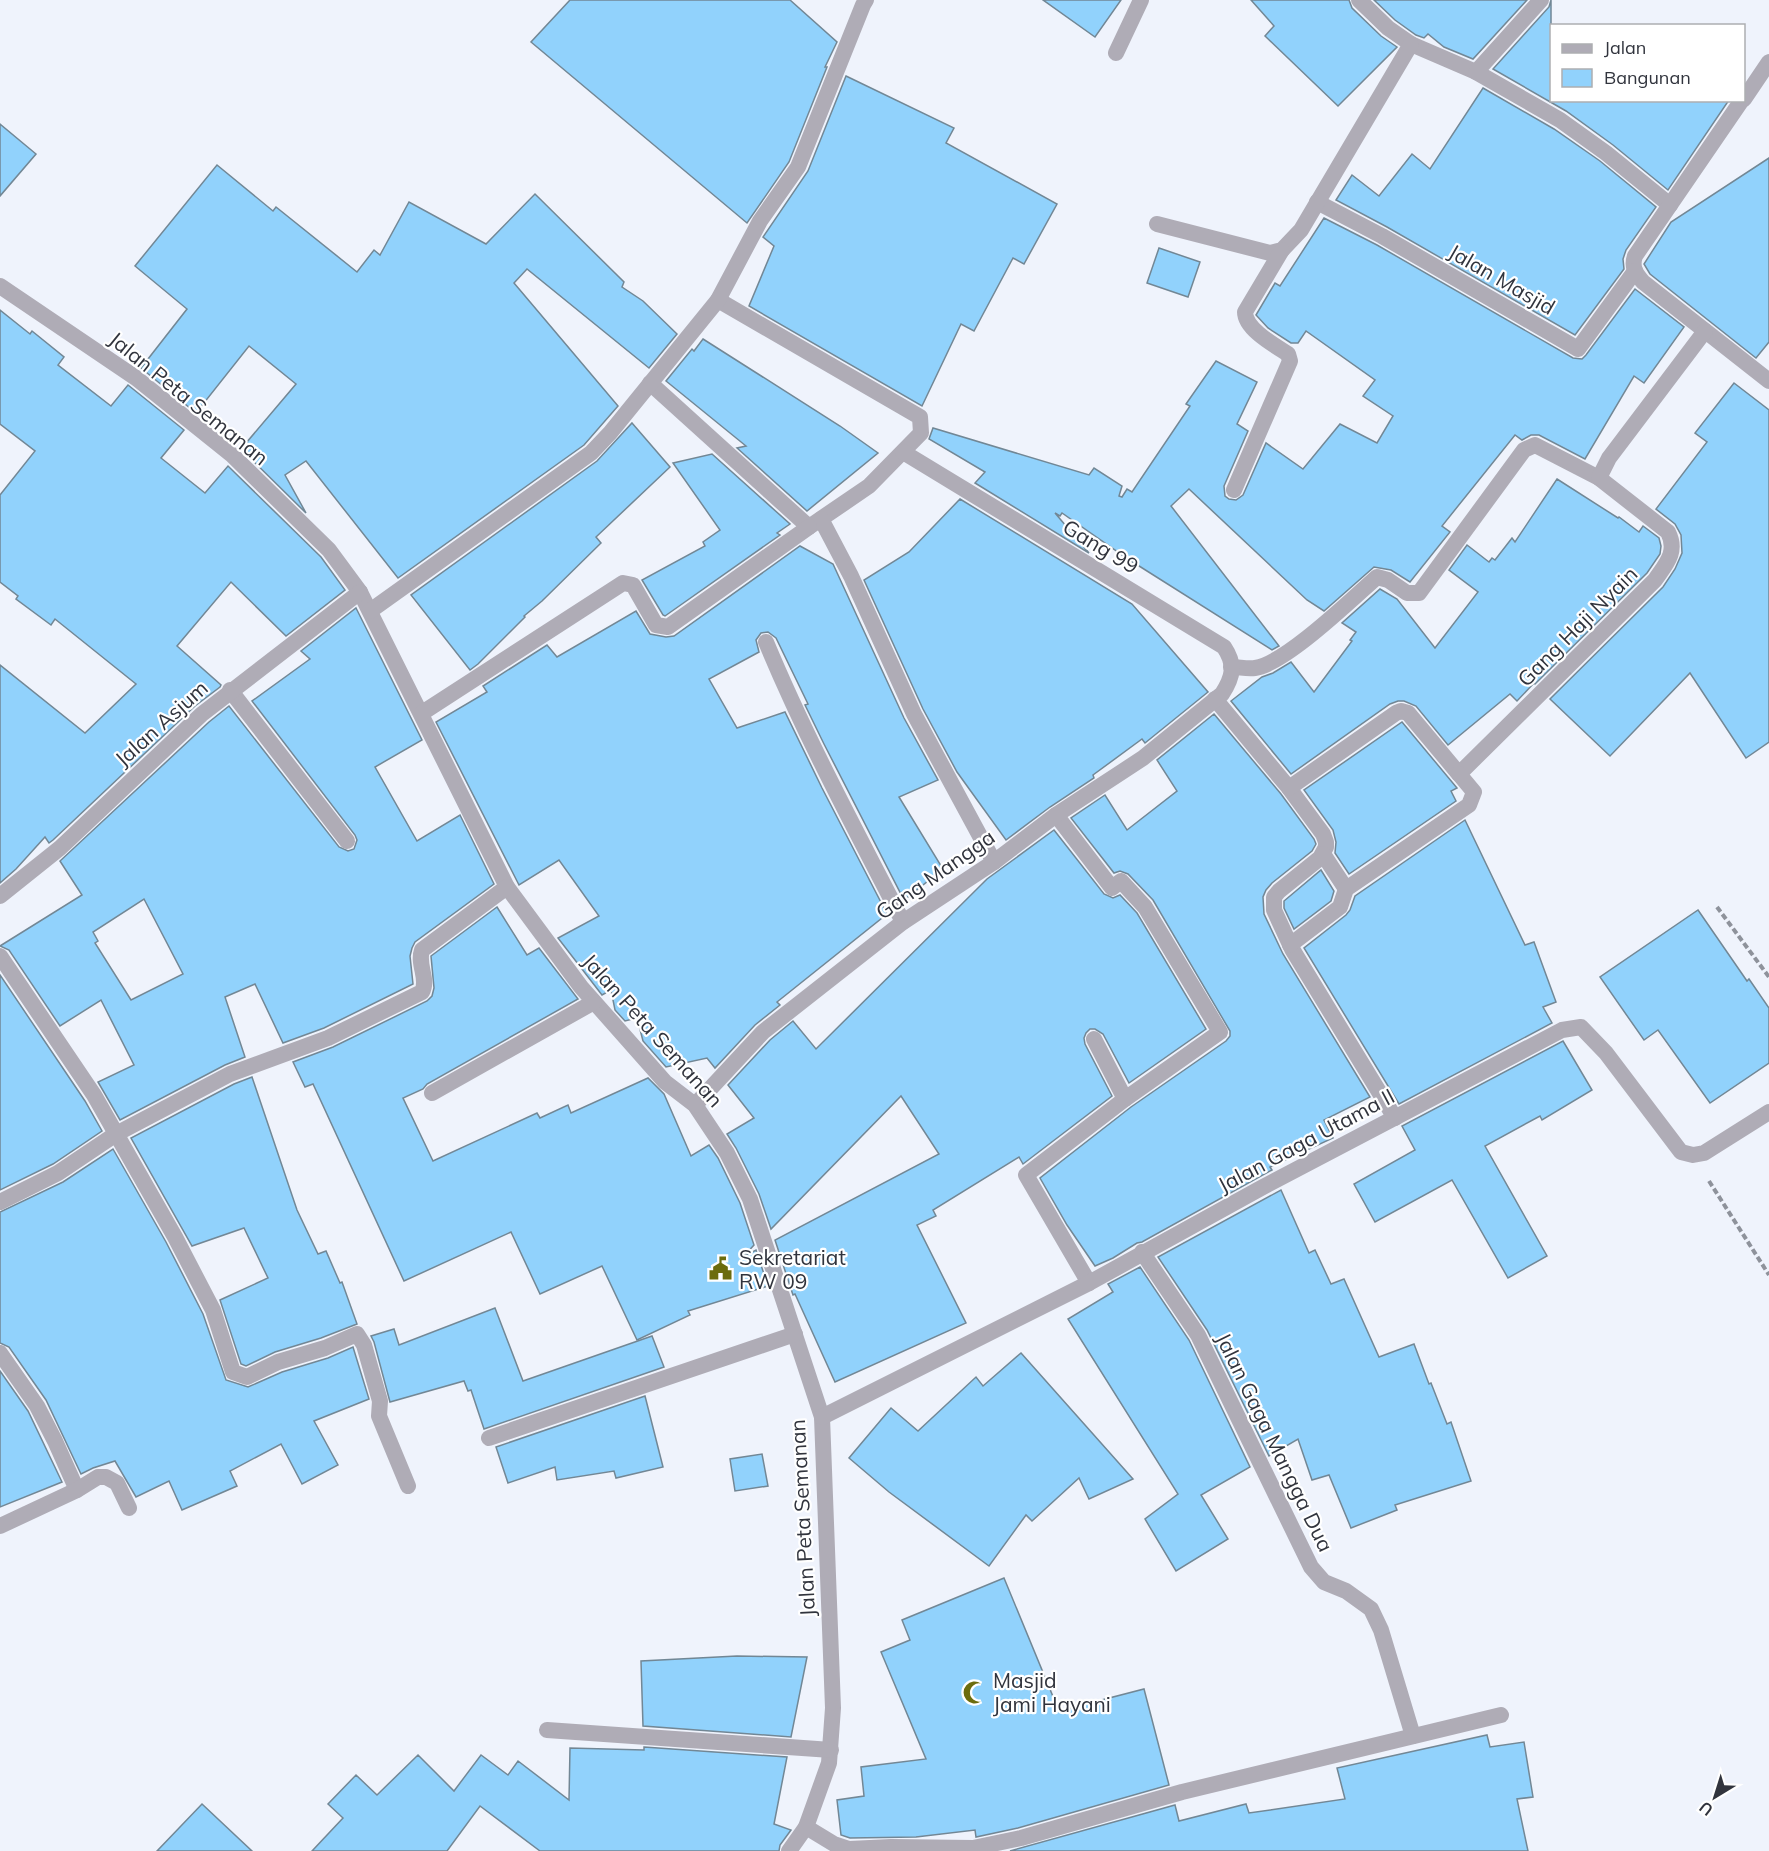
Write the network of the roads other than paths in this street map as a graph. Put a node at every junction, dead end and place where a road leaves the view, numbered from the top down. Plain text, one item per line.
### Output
1 (866, 0) edge
2 (1141, 0) edge
3 (1359, 0) edge
4 (1541, 0) edge
5 (1411, 44) junction
6 (1116, 53) dead end
7 (1769, 62) edge
8 (1476, 72) junction
9 (1745, 97) edge
10 (1742, 102) edge
11 (1317, 202) junction
12 (1670, 205) junction
13 (1157, 224) dead end
14 (1282, 249) junction
15 (1635, 271) junction
16 (0, 286) edge
17 (718, 300) junction
18 (1705, 331) junction
19 (1769, 381) edge
20 (650, 383) junction
21 (903, 452) junction
22 (1599, 478) junction
23 (1234, 490) dead end
24 (815, 523) junction
25 (360, 592) junction
26 (370, 611) junction
27 (766, 642) dead end
28 (1231, 667) junction
29 (230, 690) junction
30 (1215, 699) junction
31 (422, 713) junction
32 (1459, 774) junction
33 (1289, 788) junction
34 (1056, 815) junction
35 (347, 842) dead end
36 (1323, 854) junction
37 (994, 862) junction
38 (507, 887) junction
39 (1346, 889) junction
40 (0, 896) edge
41 (903, 922) junction
42 (1290, 945) junction
43 (0, 956) edge
44 (594, 1002) junction
45 (1094, 1039) dead end
46 (432, 1093) dead end
47 (1125, 1099) junction
48 (695, 1105) junction
49 (1769, 1112) edge
50 (1395, 1118) junction
51 (116, 1134) junction
52 (0, 1202) edge
53 (1142, 1252) junction
54 (1089, 1284) junction
55 (795, 1334) junction
56 (0, 1353) edge
57 (822, 1417) junction
58 (489, 1438) dead end
59 (408, 1486) dead end
60 (77, 1490) junction
61 (129, 1508) dead end
62 (0, 1526) edge
63 (1500, 1715) dead end
64 (547, 1730) dead end
65 (1413, 1736) junction
66 (831, 1750) junction
67 (806, 1827) junction
68 (974, 1850) edge
69 (789, 1851) edge

1 - 17 street
2 - 6 street
3 - 5 street
4 - 8 street
5 - 8 street
5 - 11 street
7 - 9 street
8 - 12 street
10 - 12 street
11 - 14 street
11 - 15 street, Jalan Masjid
12 - 15 street
13 - 14 street
14 - 23 street
15 - 18 street
16 - 25 street, Jalan Peta Semanan
17 - 20 street
17 - 21 street
18 - 19 street
18 - 22 street
20 - 24 street
20 - 26 street
21 - 24 street
21 - 28 street, Gang 99
22 - 28 street, Gang Haji Nyain
22 - 32 street, Gang Haji Nyain
24 - 31 street
24 - 37 street
25 - 26 street, Jalan Peta Semanan
25 - 29 street, Jalan Asjum
26 - 31 street, Jalan Peta Semanan
27 - 41 street
28 - 30 street
29 - 35 street
29 - 40 street, Jalan Asjum
30 - 33 street
30 - 34 street, Gang Mangga
31 - 38 street, Jalan Peta Semanan
32 - 33 street
32 - 39 street
33 - 36 street
34 - 37 street, Gang Mangga
34 - 47 street
36 - 39 street
36 - 42 street
37 - 41 street, Gang Mangga
38 - 44 street, Jalan Peta Semanan
38 - 51 street
39 - 42 street
41 - 48 street, Gang Mangga
42 - 50 street
43 - 51 street
44 - 46 street
44 - 48 street, Jalan Peta Semanan
45 - 47 street
47 - 54 street
48 - 55 street, Jalan Peta Semanan
49 - 50 street, Jalan Gaga Utama II
50 - 53 street, Jalan Gaga Utama II
51 - 52 street
51 - 59 street
53 - 54 street, Jalan Gaga Utama II
53 - 65 street, Jalan Gaga Mangga Dua
54 - 57 street, Jalan Gaga Utama II
55 - 57 street, Jalan Peta Semanan
55 - 58 street
56 - 60 street
57 - 66 street, Jalan Peta Semanan
60 - 61 street
60 - 62 street
63 - 65 street
64 - 66 street
65 - 68 street
66 - 67 street, Jalan Peta Semanan
67 - 68 street
67 - 69 street, Jalan Peta Semanan

